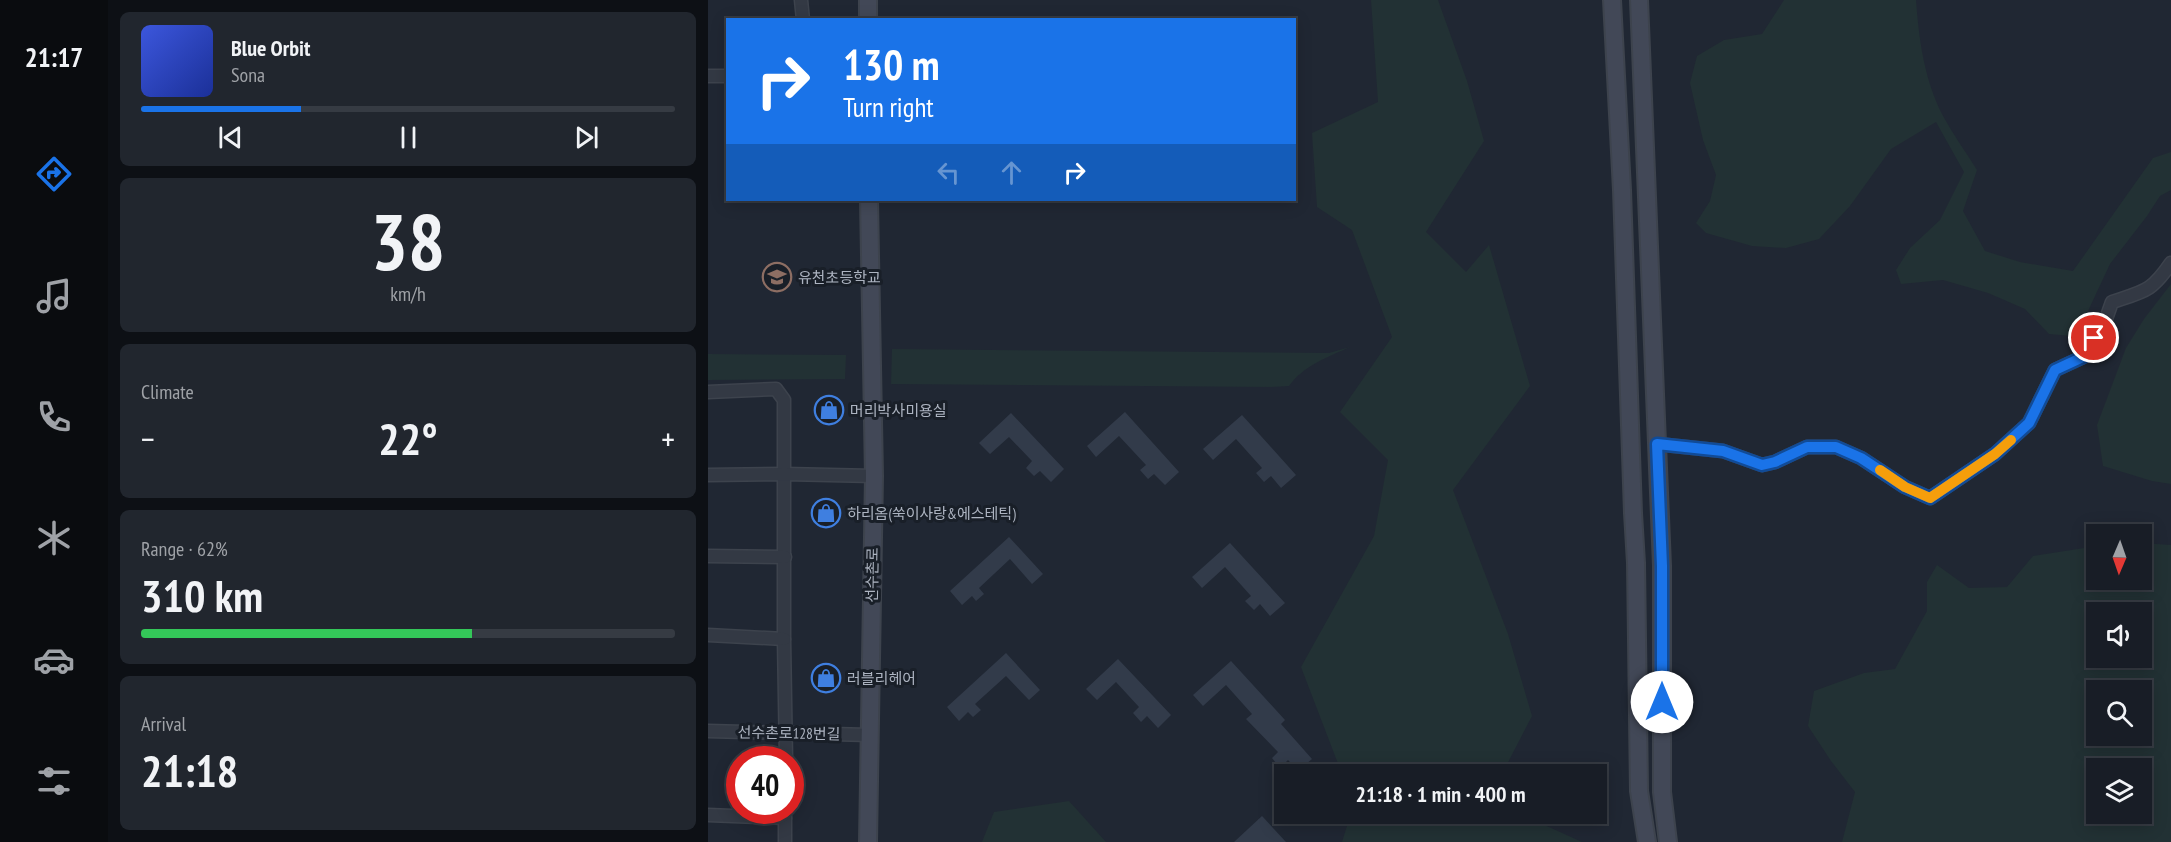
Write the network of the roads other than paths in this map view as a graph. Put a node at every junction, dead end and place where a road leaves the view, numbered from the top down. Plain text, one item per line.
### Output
1 (801, 0) edge
2 (868, 0) edge
3 (1612, 0) edge
4 (1639, 0) edge
5 (803, 18) edge
6 (868, 18) edge
7 (708, 76) edge
8 (726, 76) edge
9 (869, 201) edge
10 (2171, 263) edge
11 (708, 392) edge
12 (1657, 444) junction
13 (785, 474) junction
14 (708, 475) edge
15 (874, 476) junction
16 (708, 556) edge
17 (784, 557) junction
18 (708, 635) edge
19 (784, 639) junction
20 (708, 731) edge
21 (787, 734) junction
22 (870, 735) junction
23 (787, 746) edge
24 (708, 815) edge
25 (726, 815) edge
26 (785, 824) edge
27 (785, 842) edge
28 (868, 842) edge
29 (1647, 842) edge
30 (1668, 842) edge

1 - 5 street
2 - 6 street
3 - 29 street
4 - 12 street
7 - 8 street
9 - 15 street, 선수촌로
10 - 12 street
11 - 13 street
12 - 30 street
13 - 14 street
13 - 15 street
13 - 17 street
15 - 22 street, 선수촌로
16 - 17 street
17 - 19 street
18 - 19 street
19 - 21 street
20 - 21 street, 선수촌로128번길
21 - 22 street, 선수촌로128번길
21 - 23 street
22 - 28 street, 선수촌로
24 - 25 street
26 - 27 street

